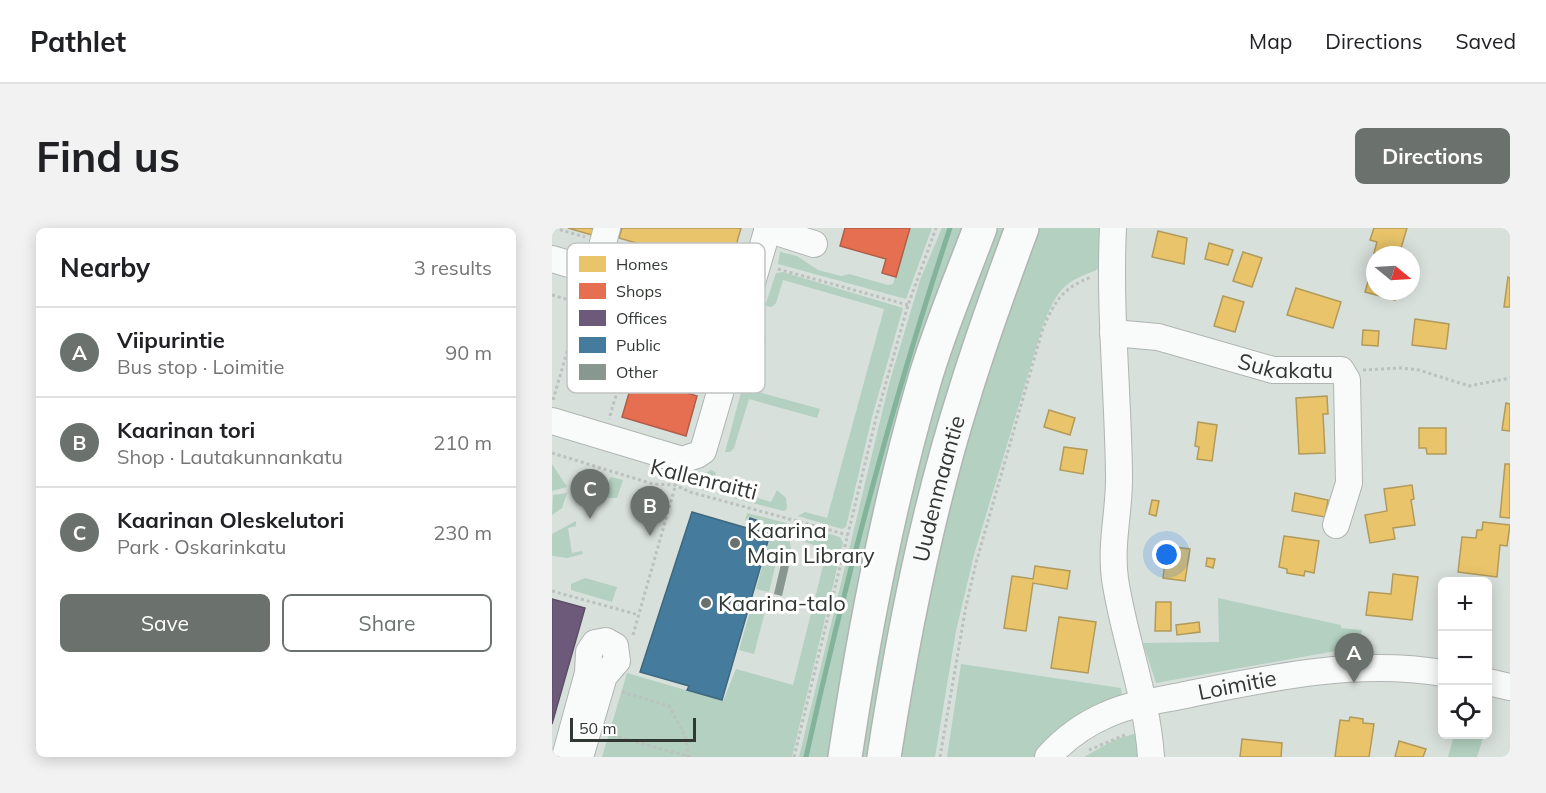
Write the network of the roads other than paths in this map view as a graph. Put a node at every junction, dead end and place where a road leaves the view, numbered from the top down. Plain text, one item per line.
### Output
1 (768, 228) edge
2 (980, 228) edge
3 (1022, 228) edge
4 (1113, 228) edge
5 (763, 243) edge
6 (814, 244) dead end
7 (552, 259) edge
8 (567, 264) edge
9 (1113, 333) junction
10 (720, 393) edge
11 (552, 421) edge
12 (1336, 525) dead end
13 (1438, 672) edge
14 (1492, 683) edge
15 (1510, 687) edge
16 (1146, 716) junction
17 (565, 757) edge
18 (580, 757) edge
19 (845, 757) edge
20 (884, 757) edge
21 (1048, 757) edge
22 (1151, 757) edge

1 - 5 street
1 - 6 street
2 - 19 main road, Uudenmaantie
3 - 20 main road, Uudenmaantie
4 - 9 street
7 - 8 street
9 - 12 street, Sukakatu
9 - 16 street
10 - 11 street
13 - 16 street, Loimitie
14 - 15 street
16 - 21 street, Loimitie
16 - 22 street
17 - 18 street

